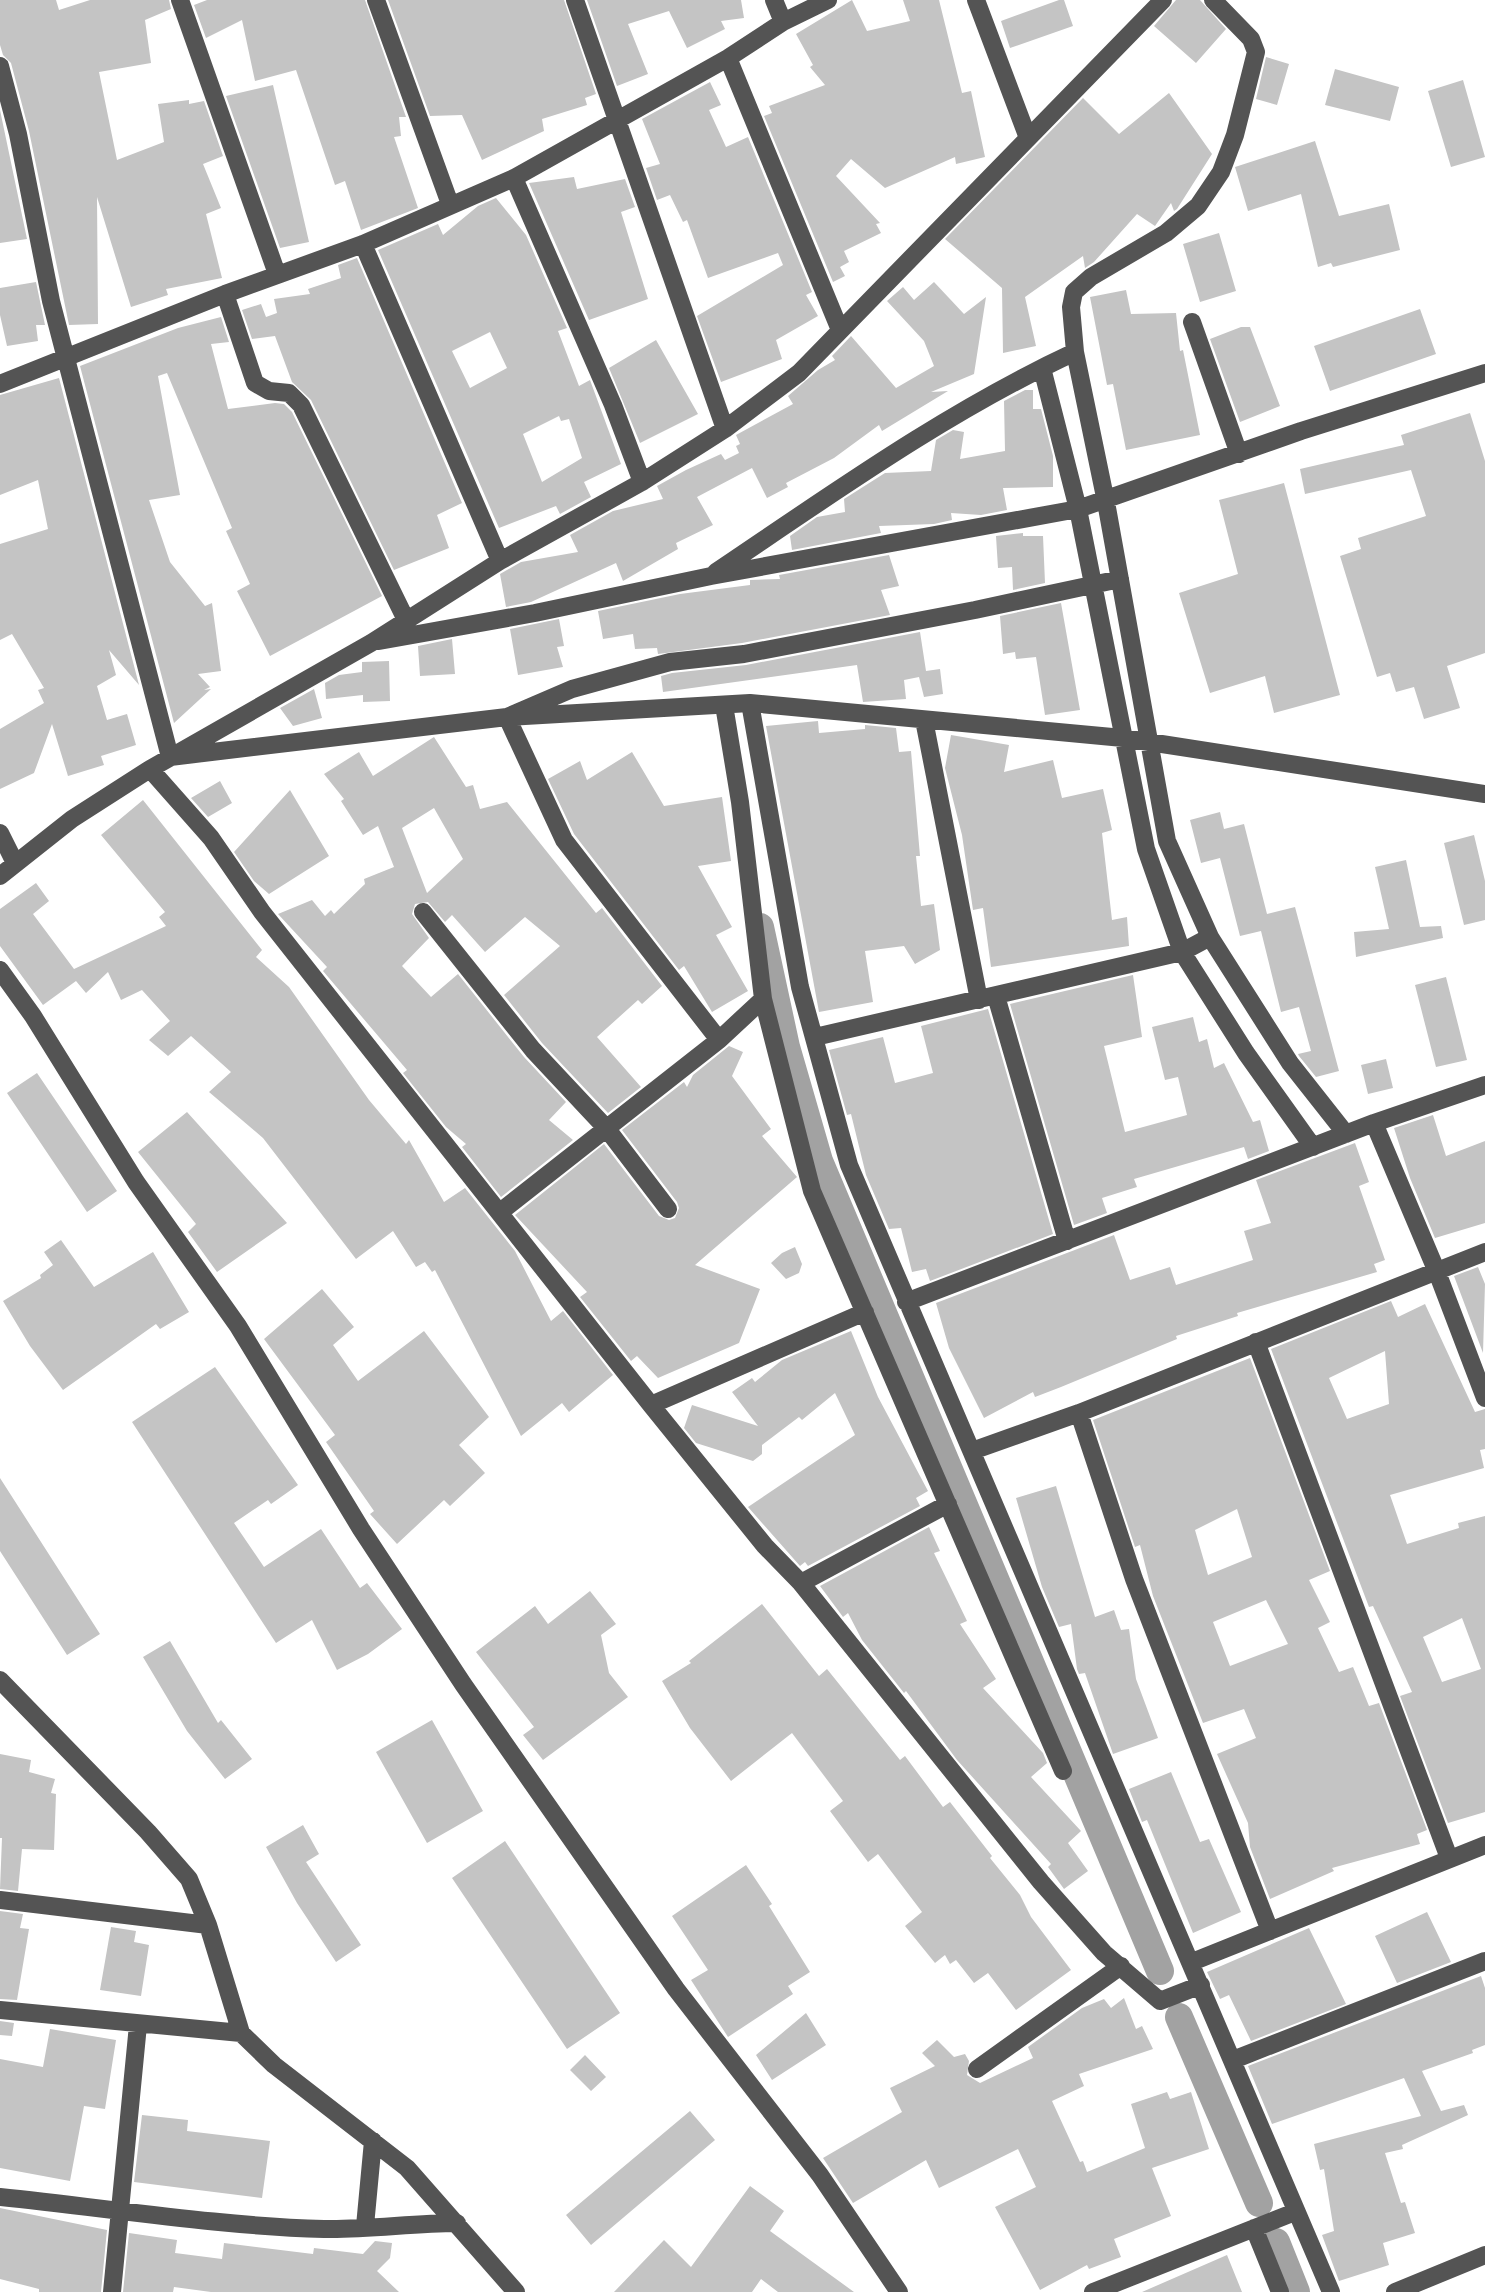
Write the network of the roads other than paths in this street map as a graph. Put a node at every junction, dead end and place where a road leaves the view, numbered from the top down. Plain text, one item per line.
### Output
1 (180, 0) edge
2 (376, 0) edge
3 (575, 0) edge
4 (774, 0) edge
5 (828, 0) edge
6 (976, 0) edge
7 (1163, 0) edge
8 (1213, 0) edge
9 (783, 22) junction
10 (728, 58) junction
11 (0, 66) edge
12 (616, 120) junction
13 (1028, 138) junction
14 (514, 178) junction
15 (450, 204) junction
16 (363, 244) junction
17 (277, 274) junction
18 (225, 294) junction
19 (1192, 322) dead end
20 (840, 330) junction
21 (1075, 352) junction
22 (68, 358) junction
23 (1042, 368) junction
24 (1485, 373) edge
25 (0, 384) edge
26 (726, 429) junction
27 (1239, 454) junction
28 (642, 482) junction
29 (1106, 502) junction
30 (1078, 509) junction
31 (500, 561) junction
32 (711, 576) junction
33 (1120, 579) junction
34 (1092, 586) junction
35 (407, 620) junction
36 (371, 643) junction
37 (750, 703) junction
38 (724, 705) junction
39 (507, 717) junction
40 (924, 720) junction
41 (1123, 738) junction
42 (1149, 741) junction
43 (170, 757) junction
44 (150, 769) junction
45 (1485, 794) edge
46 (1159, 810) junction
47 (1139, 815) junction
48 (0, 833) edge
49 (15, 863) junction
50 (0, 876) edge
51 (424, 912) dead end
52 (1210, 937) junction
53 (1182, 952) junction
54 (0, 970) edge
55 (988, 998) junction
56 (764, 999) junction
57 (815, 1037) junction
58 (719, 1040) junction
59 (1485, 1085) edge
60 (1374, 1123) junction
61 (607, 1129) junction
62 (1346, 1134) junction
63 (1313, 1147) junction
64 (668, 1209) dead end
65 (500, 1212) junction
66 (1067, 1241) junction
67 (1485, 1252) edge
68 (1437, 1272) junction
69 (906, 1303) junction
70 (865, 1312) junction
71 (1256, 1342) junction
72 (1485, 1398) edge
73 (651, 1405) junction
74 (1079, 1413) junction
75 (972, 1451) junction
76 (948, 1504) junction
77 (801, 1583) junction
78 (0, 1680) edge
79 (1063, 1771) dead end
80 (1485, 1845) edge
81 (1450, 1858) junction
82 (0, 1900) edge
83 (208, 1925) junction
84 (1270, 1931) junction
85 (1485, 1961) edge
86 (1192, 1962) junction
87 (1121, 1966) junction
88 (1201, 1986) junction
89 (0, 2010) edge
90 (138, 2025) junction
91 (241, 2034) junction
92 (1233, 2060) junction
93 (977, 2069) dead end
94 (373, 2141) junction
95 (0, 2197) edge
96 (121, 2210) junction
97 (1295, 2212) junction
98 (457, 2223) junction
99 (365, 2226) junction
100 (1254, 2228) junction
101 (1485, 2255) edge
102 (112, 2292) edge
103 (516, 2292) edge
104 (899, 2292) edge
105 (1093, 2292) edge
106 (1280, 2292) edge
107 (1331, 2292) edge
108 (1395, 2292) edge

1 - 17 street
2 - 15 street
3 - 12 street
4 - 9 street
5 - 9 street
6 - 13 street
7 - 13 street
8 - 21 street
9 - 10 street
10 - 12 street
10 - 20 street
11 - 22 street
12 - 14 street
12 - 26 street
13 - 20 street
14 - 15 street
14 - 28 street
15 - 16 street
16 - 17 street
16 - 31 street
17 - 18 street
18 - 22 street
18 - 35 street
19 - 27 street
20 - 26 street
21 - 23 street
21 - 29 street
22 - 25 street
22 - 43 street
23 - 30 street
23 - 32 street
24 - 27 street
26 - 28 street
27 - 29 street
28 - 31 street
29 - 30 street
29 - 33 street
30 - 32 street
30 - 34 street
31 - 35 street
32 - 36 street
33 - 34 street
33 - 42 street
34 - 39 street
34 - 41 street
35 - 36 street
36 - 43 street
37 - 38 street
37 - 40 street
37 - 57 street
38 - 39 street
38 - 56 street
39 - 43 street
39 - 58 street
40 - 41 street
40 - 55 street
41 - 42 street
41 - 47 street
42 - 45 street
42 - 46 street
43 - 44 street
44 - 49 street
44 - 65 street
46 - 47 street
46 - 52 street
47 - 53 street
48 - 49 street
49 - 50 street
51 - 61 street
52 - 53 street
52 - 62 street
53 - 55 street
53 - 63 street
54 - 104 street
55 - 57 street
55 - 66 street
56 - 58 street
56 - 70 street
57 - 69 street
58 - 61 street
59 - 60 street
60 - 62 street
60 - 68 street
61 - 64 street
61 - 65 street
62 - 63 street
63 - 66 street
65 - 73 street
66 - 69 street
67 - 68 street
68 - 71 street
68 - 72 street
69 - 75 street
70 - 73 street
70 - 76 street
71 - 74 street
71 - 81 street
73 - 77 street
74 - 75 street
74 - 84 street
75 - 86 street
76 - 77 street
76 - 79 street
77 - 87 street
78 - 83 street
80 - 81 street
81 - 84 street
82 - 83 street
83 - 91 street
84 - 86 street
85 - 92 street
86 - 88 street
87 - 88 street
87 - 93 street
88 - 92 street
89 - 90 street
90 - 91 street
90 - 96 street
91 - 94 street
92 - 97 street
94 - 98 street
94 - 99 street
95 - 96 street
96 - 99 street
96 - 102 street
97 - 100 street
97 - 107 street
98 - 99 street
98 - 103 street
100 - 105 street
100 - 106 street
101 - 108 street

